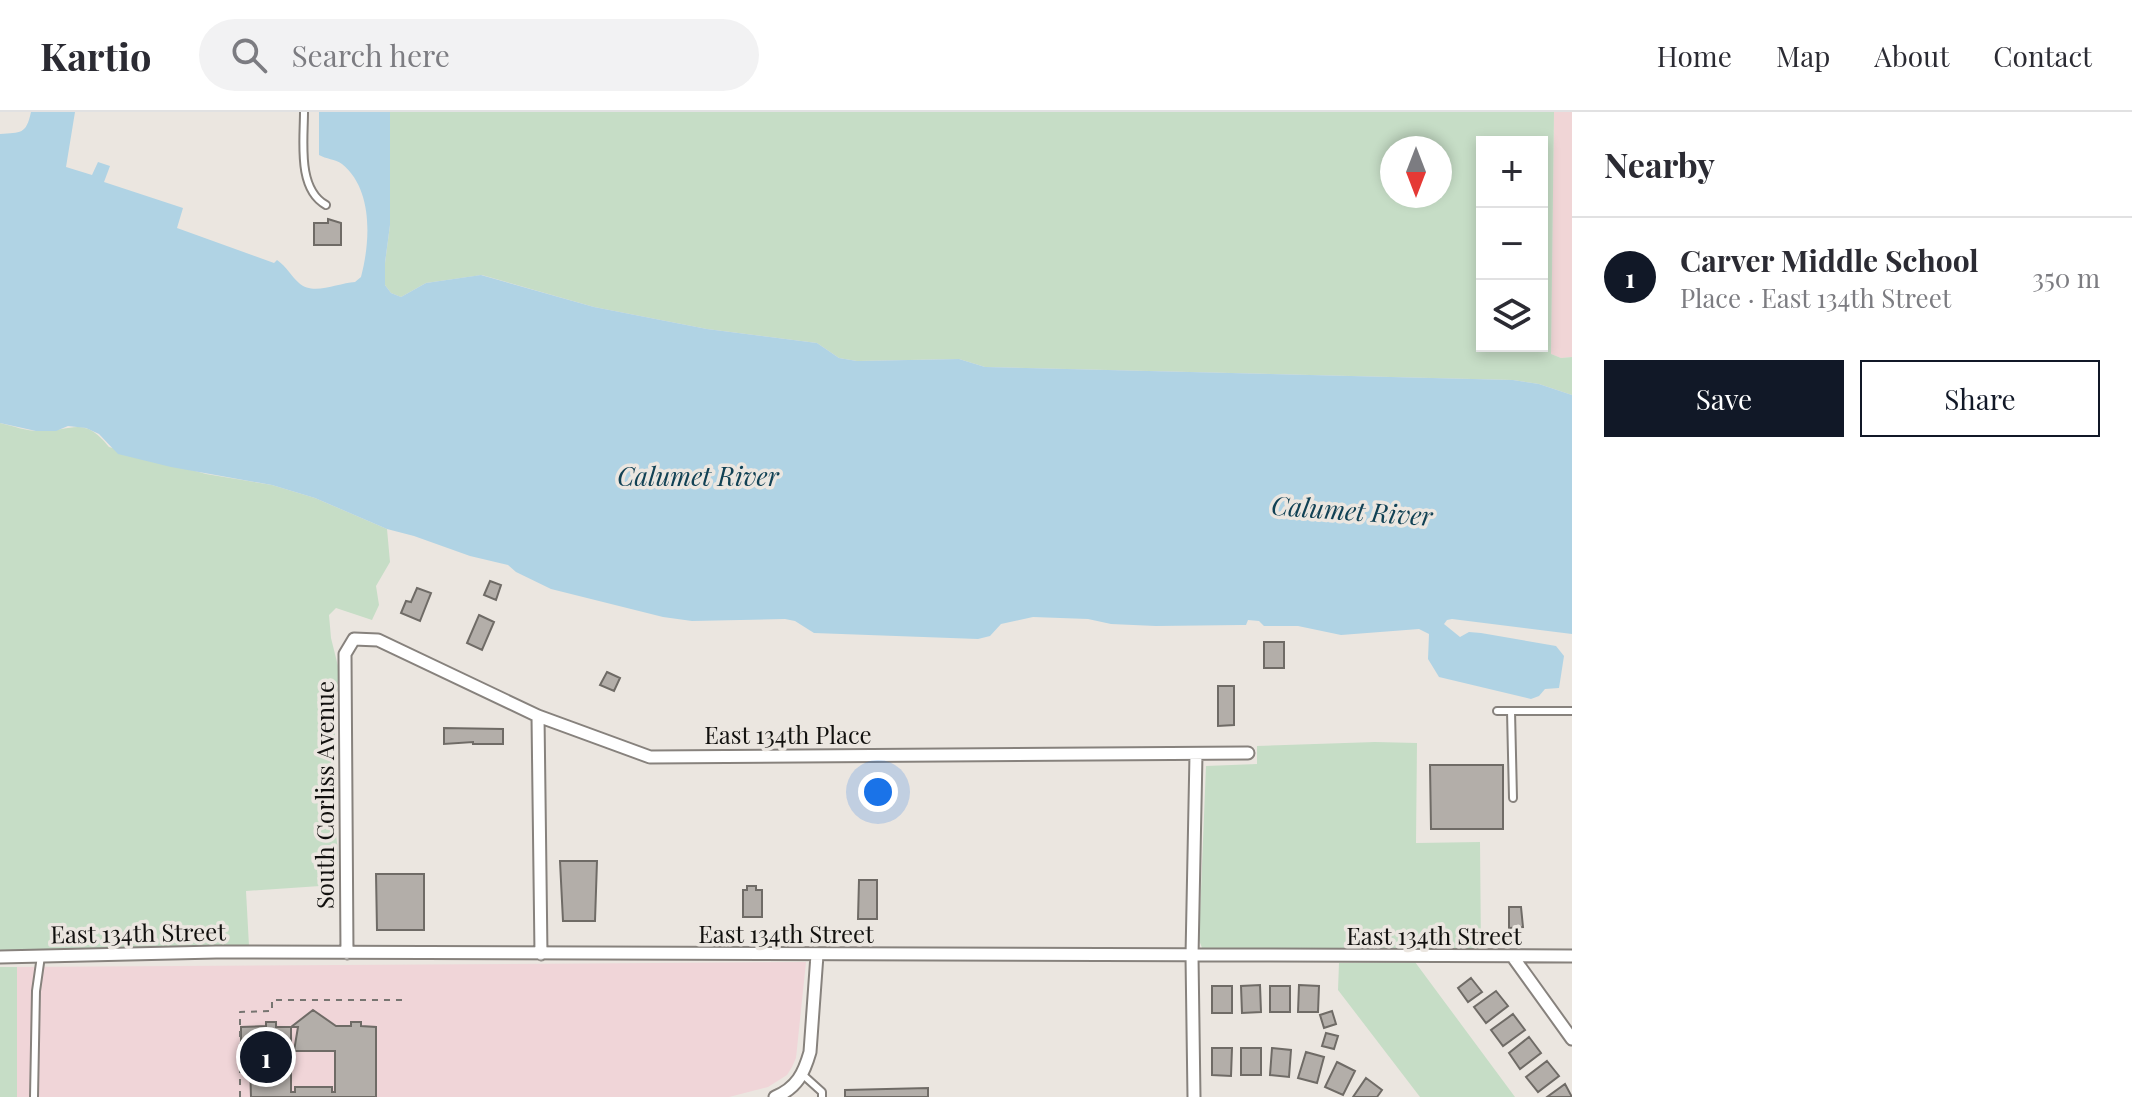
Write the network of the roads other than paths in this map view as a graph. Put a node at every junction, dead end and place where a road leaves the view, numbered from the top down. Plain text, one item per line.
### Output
1 (304, 112) edge
2 (326, 205) dead end
3 (354, 639) joint
4 (1497, 711) dead end
5 (1511, 711) junction
6 (1572, 711) edge
7 (538, 716) junction
8 (1248, 753) dead end
9 (1196, 754) junction
10 (1513, 798) dead end
11 (347, 953) junction
12 (541, 954) junction
13 (817, 955) junction
14 (41, 956) junction
15 (1192, 956) junction
16 (1572, 956) edge
17 (0, 957) edge
18 (1513, 957) junction
19 (1572, 1039) edge
20 (802, 1074) junction
21 (34, 1097) edge
22 (775, 1097) edge
23 (822, 1097) edge
24 (1194, 1097) edge

1 - 2 lane
3 - 7 street, East 134th Place
3 - 11 street, South Corliss Avenue
4 - 5 lane
5 - 6 lane
5 - 10 lane
7 - 9 street, East 134th Place
7 - 12 street
8 - 9 street, East 134th Place
9 - 15 street
11 - 12 street, East 134th Street
11 - 14 street, East 134th Street
12 - 13 street, East 134th Street
13 - 15 street, East 134th Street
13 - 20 street
14 - 17 street, East 134th Street
14 - 21 lane
15 - 18 street, East 134th Street
15 - 24 street
16 - 18 street, East 134th Street
18 - 19 street
20 - 22 street
20 - 23 lane

